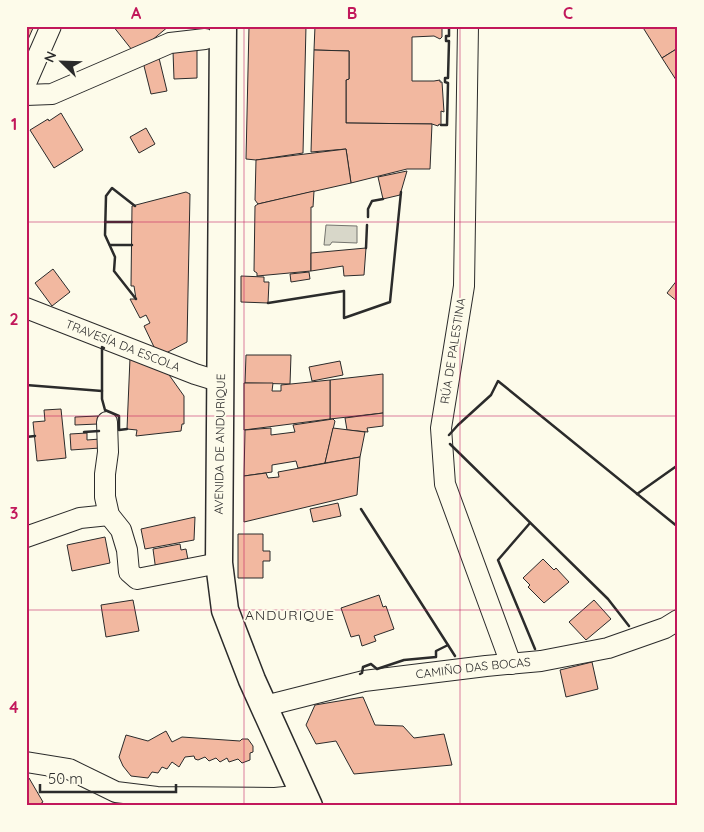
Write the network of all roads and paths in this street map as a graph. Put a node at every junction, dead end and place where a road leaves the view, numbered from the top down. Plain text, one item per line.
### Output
1 (51, 26) edge
2 (468, 26) edge
3 (210, 31) edge
4 (26, 83) edge
5 (26, 95) edge
6 (26, 308) edge
7 (221, 382) junction
8 (107, 422) dead end
9 (109, 516) junction
10 (28, 537) edge
11 (219, 563) junction
12 (678, 620) edge
13 (511, 664) junction
14 (265, 706) junction
15 (26, 762) edge
16 (307, 800) edge

1 - 4 street
2 - 13 street, RÚA DE PALESTINA
3 - 5 street
3 - 7 main road, AVENIDA DE ANDURIQUE
6 - 7 street, TRAVESÍA DA ESCOLA
7 - 11 main road, AVENIDA DE ANDURIQUE
8 - 9 street
9 - 10 street
9 - 11 street
11 - 14 main road, AVENIDA DE ANDURIQUE
12 - 13 street, CAMIÑO DAS BOCAS
13 - 14 street, CAMIÑO DAS BOCAS
14 - 16 main road, AVENIDA DE ANDURIQUE
15 - 16 street

